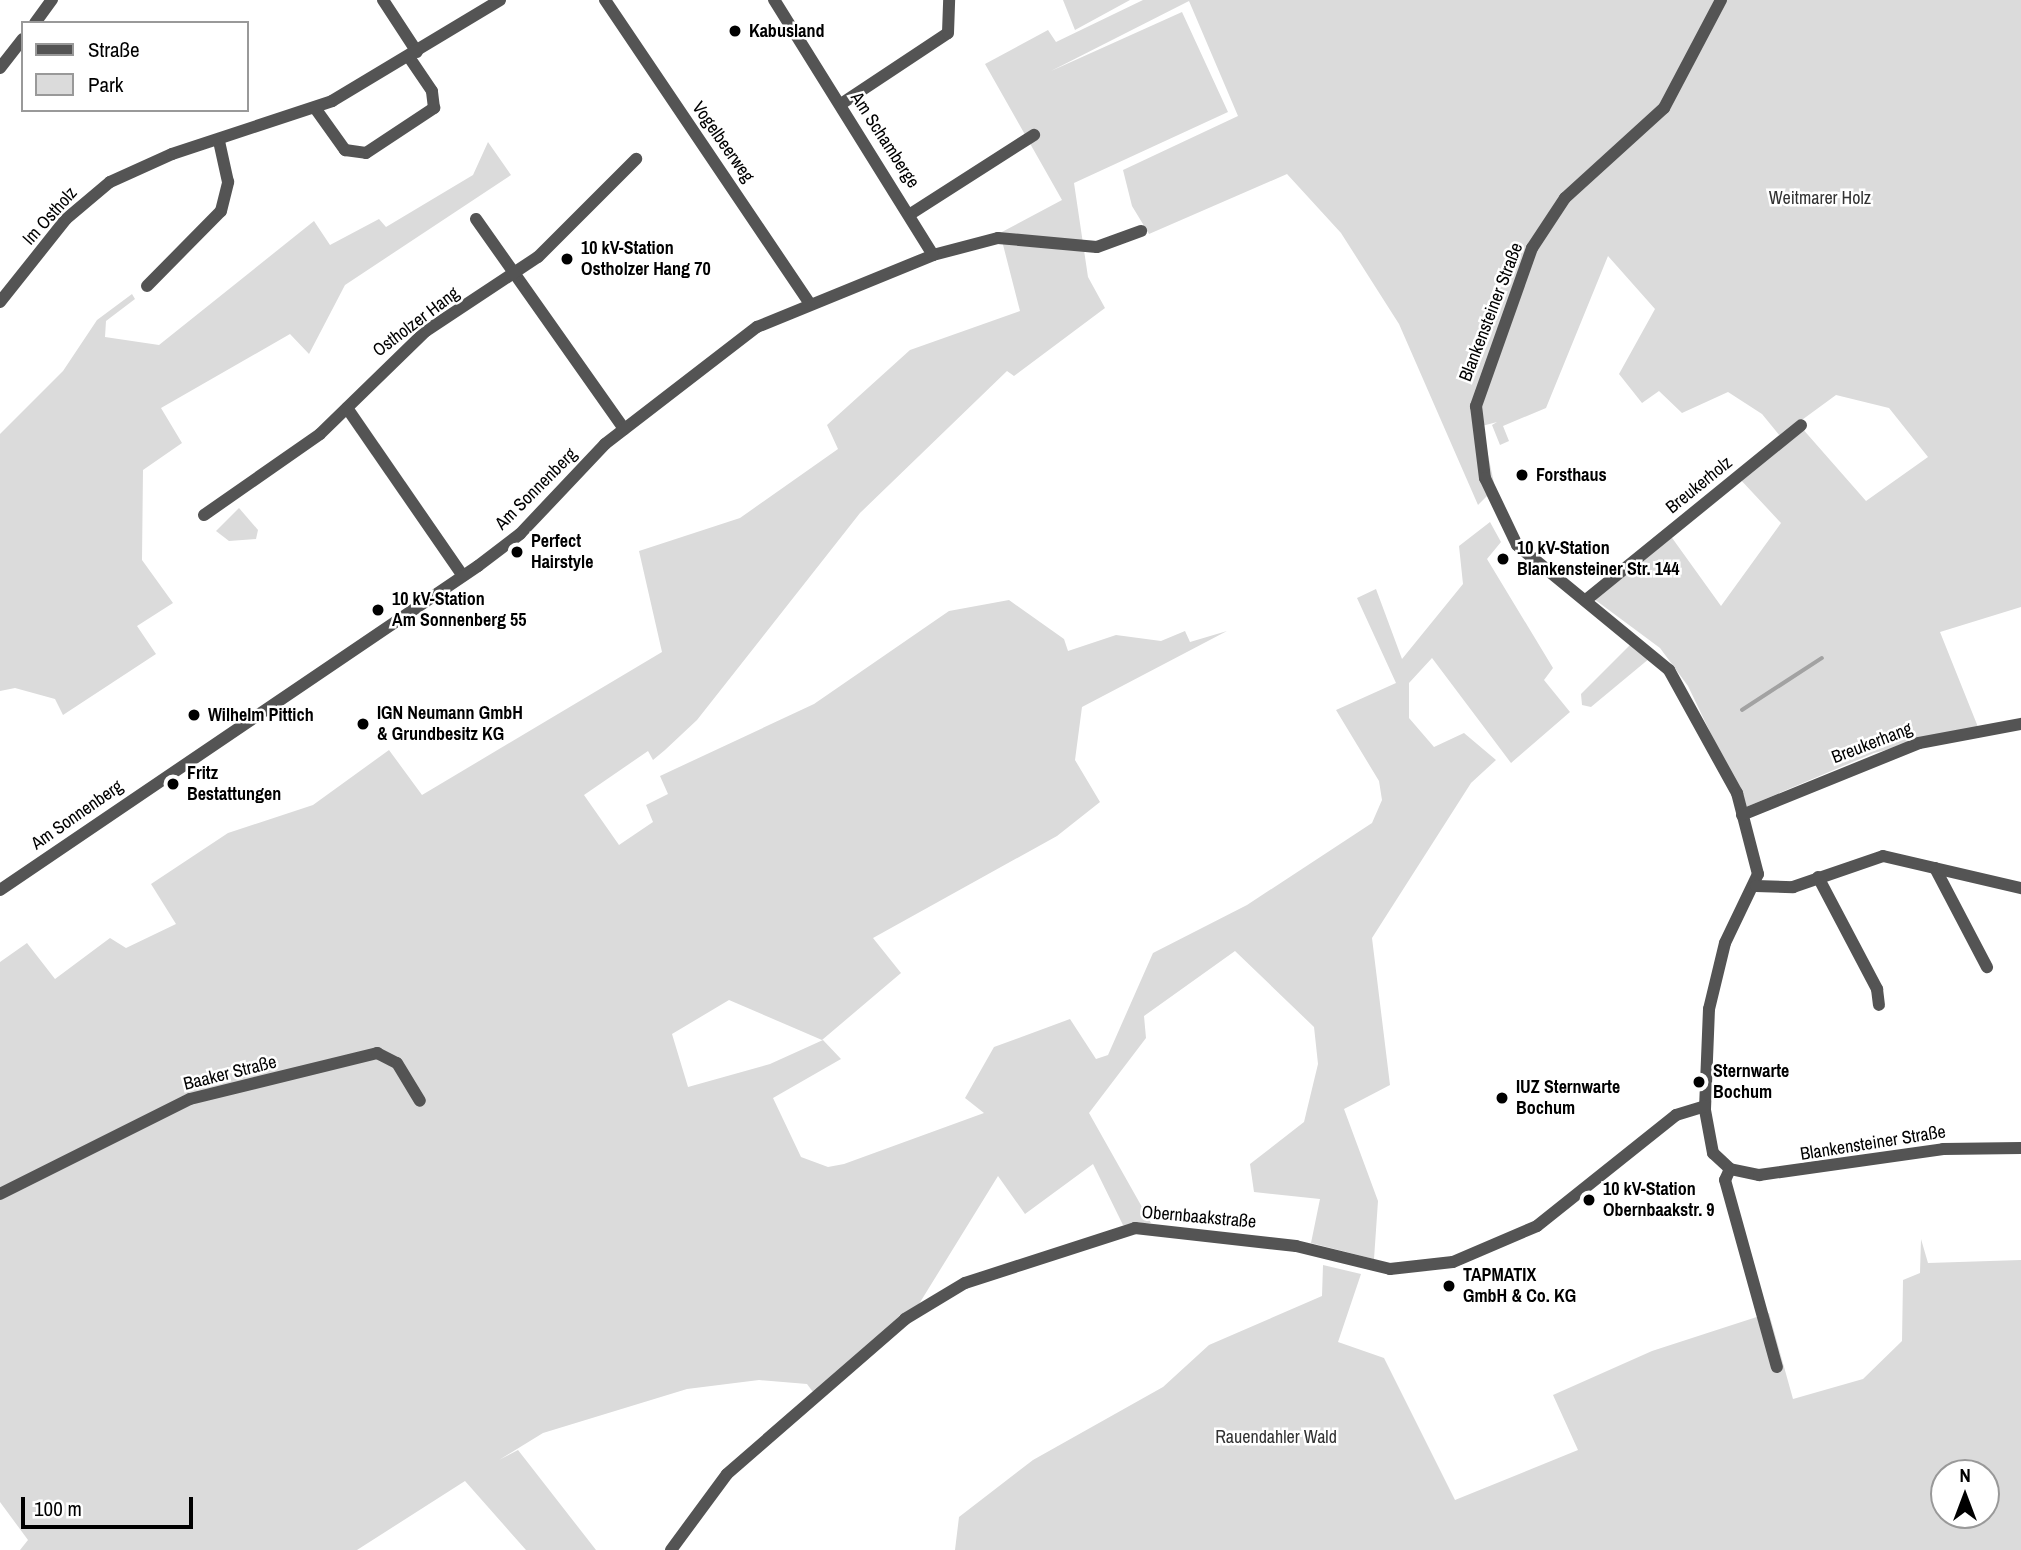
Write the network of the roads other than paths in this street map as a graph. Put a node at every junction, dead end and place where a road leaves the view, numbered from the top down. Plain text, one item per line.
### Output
1 (52, 0) edge
2 (383, 0) edge
3 (500, 0) edge
4 (605, 0) edge
5 (774, 0) edge
6 (949, 0) edge
7 (1721, 0) edge
8 (36, 21) edge
9 (21, 42) edge
10 (413, 54) junction
11 (0, 68) edge
12 (841, 104) junction
13 (315, 108) junction
14 (1034, 135) dead end
15 (219, 141) junction
16 (636, 159) dead end
17 (912, 213) junction
18 (476, 219) dead end
19 (1141, 231) dead end
20 (933, 255) junction
21 (515, 275) junction
22 (147, 286) dead end
23 (0, 302) edge
24 (810, 304) junction
25 (347, 408) junction
26 (1801, 425) dead end
27 (624, 429) junction
28 (204, 515) dead end
29 (463, 576) junction
30 (1586, 600) junction
31 (2021, 724) edge
32 (1742, 815) junction
33 (1935, 868) junction
34 (1818, 877) junction
35 (1755, 886) junction
36 (2021, 888) edge
37 (0, 890) edge
38 (1987, 967) dead end
39 (1879, 1005) dead end
40 (420, 1101) dead end
41 (1704, 1106) junction
42 (2021, 1148) edge
43 (1730, 1169) junction
44 (0, 1194) edge
45 (1777, 1367) dead end
46 (671, 1550) edge

1 - 8 street
2 - 10 street
3 - 10 street, Im Ostholz
4 - 24 street, Vogelbeerweg
5 - 12 street, Am Schamberge
6 - 12 street
7 - 30 street, Blankensteiner Straße
9 - 11 street
10 - 13 street, Im Ostholz
10 - 13 street
12 - 17 street, Am Schamberge
13 - 15 street, Im Ostholz
14 - 17 street, Am Schamberge
15 - 22 street
15 - 23 street, Im Ostholz
16 - 21 street, Ostholzer Hang
17 - 20 street
18 - 21 street
19 - 20 street, Am Sonnenberg
20 - 24 street, Am Sonnenberg
21 - 25 street, Ostholzer Hang
21 - 27 street
24 - 27 street, Am Sonnenberg
25 - 28 street, Ostholzer Hang
25 - 29 street
26 - 30 street, Breukerholz
27 - 29 street, Am Sonnenberg
29 - 37 street, Am Sonnenberg
30 - 32 street, Blankensteiner Straße
31 - 32 street, Breukerhang
32 - 35 street, Blankensteiner Straße
33 - 34 street
33 - 36 street
33 - 38 street
34 - 35 street
34 - 39 street
35 - 41 street
40 - 44 street, Baaker Straße
41 - 43 street
41 - 46 street, Obernbaakstraße
42 - 43 street, Blankensteiner Straße
43 - 45 street

